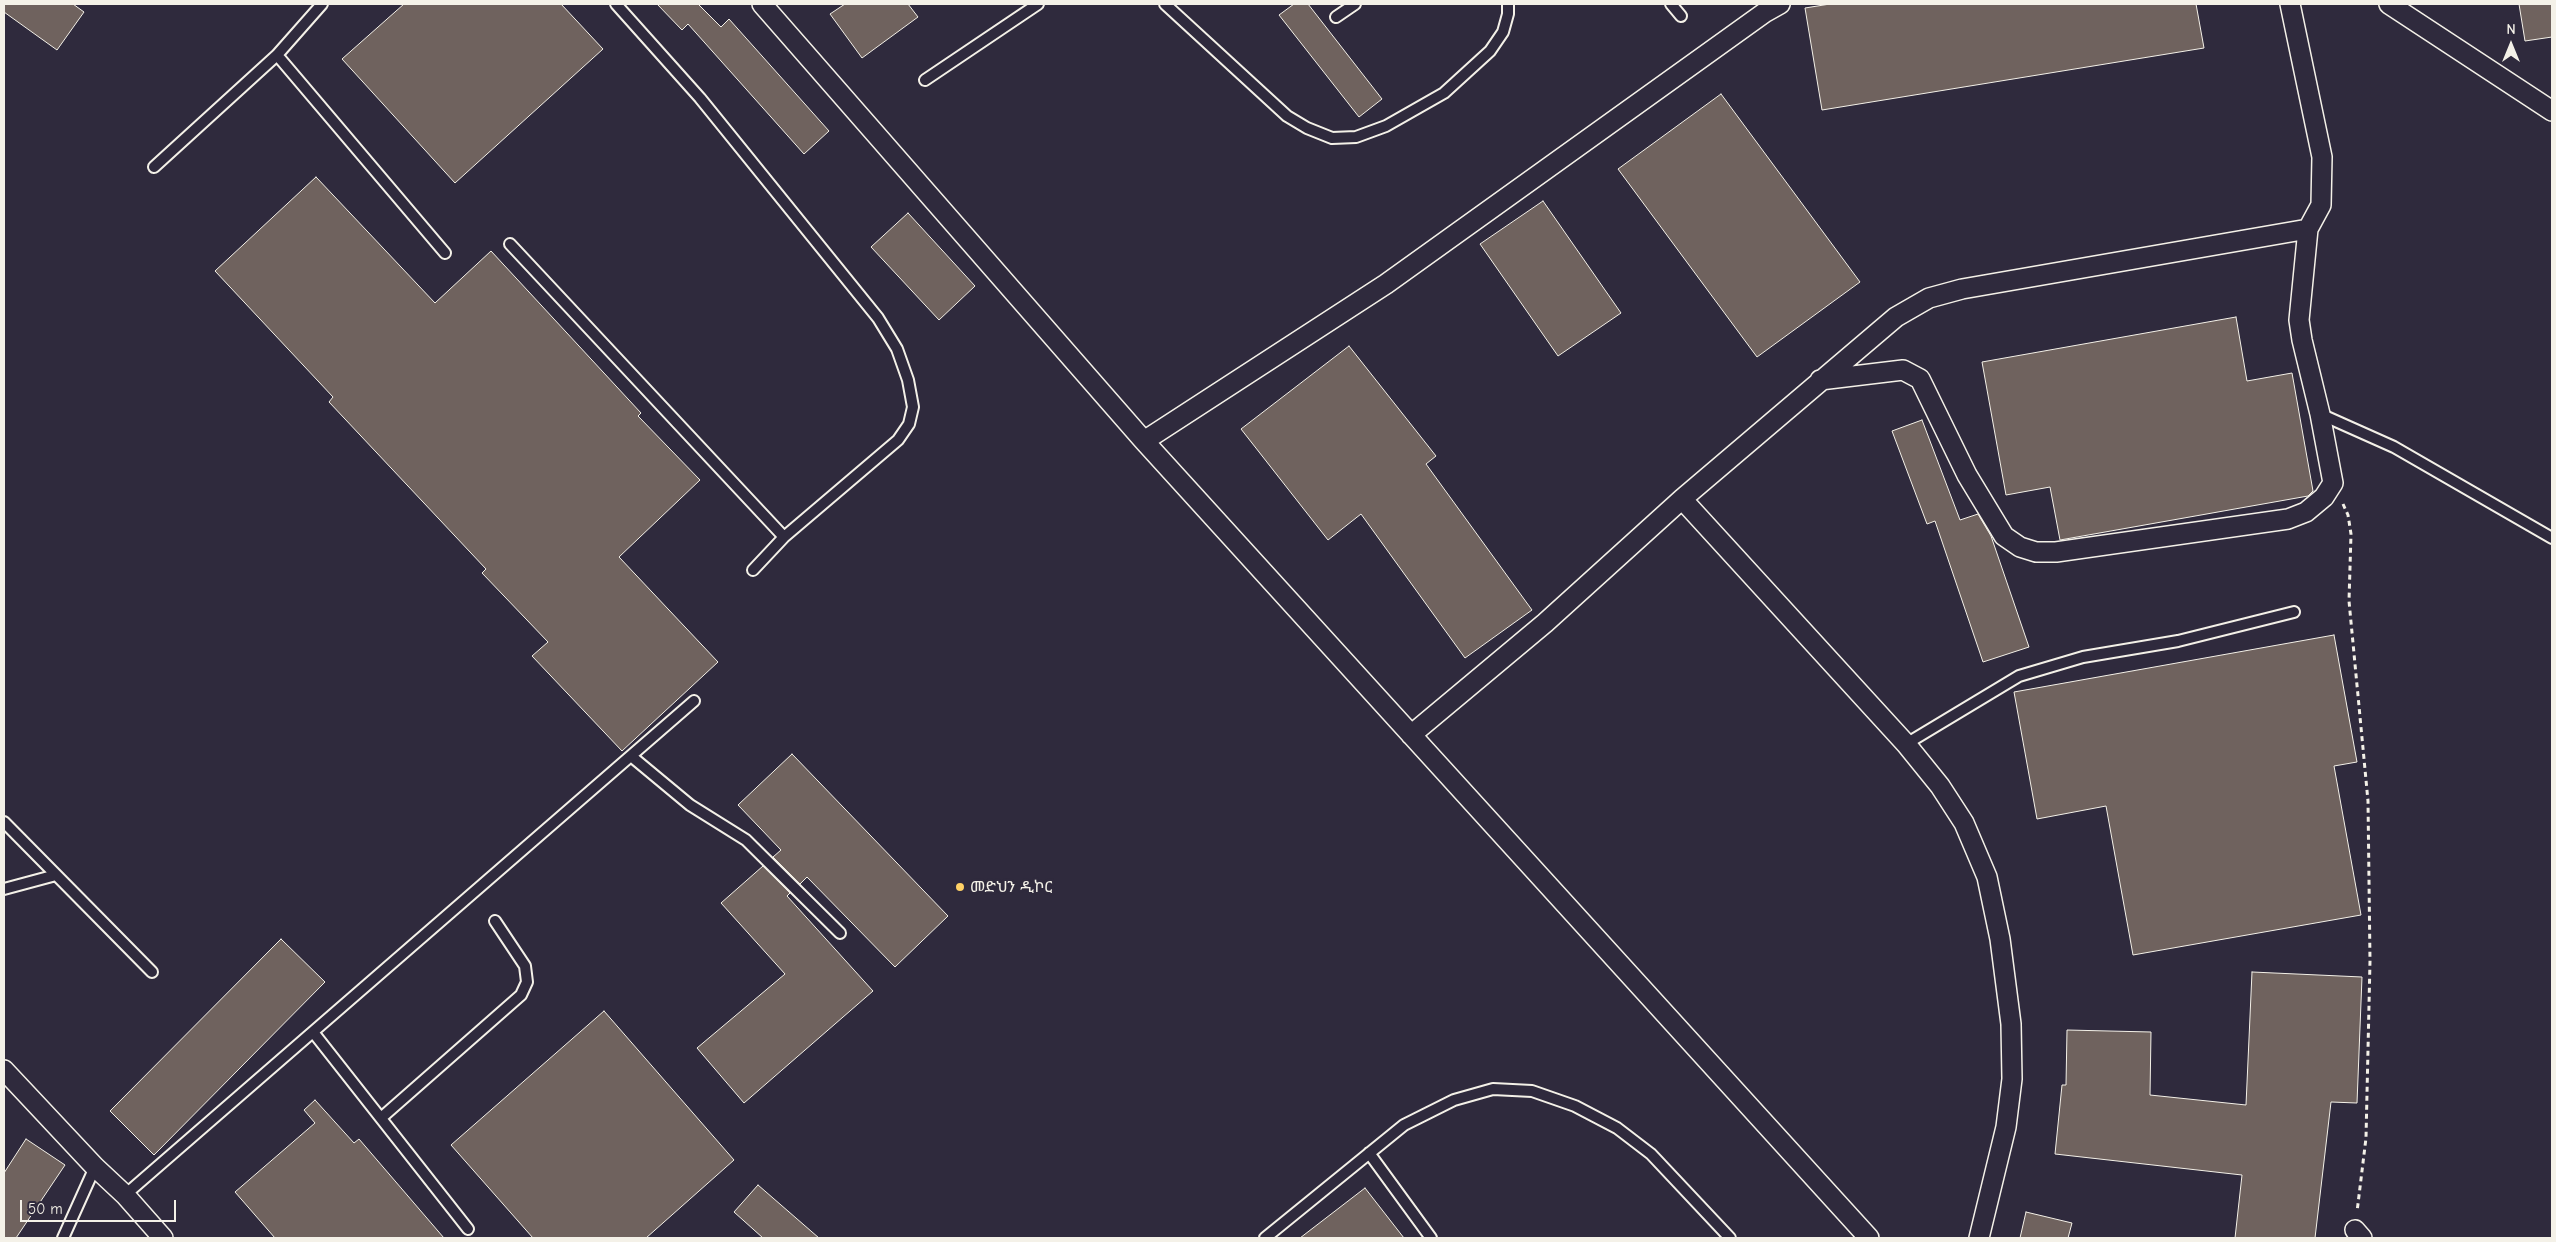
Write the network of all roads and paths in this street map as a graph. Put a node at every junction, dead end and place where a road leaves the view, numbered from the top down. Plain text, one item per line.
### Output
1 (322, 4) edge
2 (616, 4) edge
3 (762, 4) edge
4 (1038, 4) edge
5 (1165, 4) edge
6 (1355, 4) edge
7 (1508, 4) edge
8 (1671, 4) edge
9 (1780, 4) edge
10 (2290, 4) edge
11 (2390, 4) edge
12 (1681, 16) dead end
13 (1336, 17) dead end
14 (277, 55) junction
15 (925, 80) dead end
16 (2552, 111) edge
17 (154, 167) dead end
18 (2308, 229) junction
19 (510, 244) dead end
20 (446, 253) dead end
21 (1819, 380) junction
22 (2320, 414) junction
23 (1144, 441) junction
24 (2333, 483) junction
25 (1682, 499) junction
26 (784, 537) junction
27 (2552, 538) edge
28 (753, 570) dead end
29 (2294, 612) dead end
30 (694, 701) dead end
31 (1411, 735) junction
32 (1906, 744) junction
33 (631, 756) junction
34 (4, 822) edge
35 (56, 875) junction
36 (4, 889) edge
37 (495, 920) dead end
38 (840, 933) dead end
39 (152, 972) dead end
40 (313, 1032) junction
41 (4, 1070) edge
42 (381, 1118) junction
43 (1369, 1153) junction
44 (95, 1167) junction
45 (125, 1195) junction
46 (468, 1229) dead end
47 (2357, 1236) edge
48 (63, 1238) edge
49 (163, 1238) edge
50 (1265, 1238) edge
51 (1431, 1238) edge
52 (1730, 1238) edge
53 (1869, 1238) edge
54 (1978, 1238) edge

1 - 14 lane
2 - 26 lane
3 - 23 street
4 - 15 lane
5 - 7 lane
6 - 13 lane
8 - 12 lane
9 - 23 street
10 - 18 street
11 - 16 street
14 - 17 lane
14 - 20 lane
18 - 21 street
18 - 22 street
19 - 26 lane
21 - 24 street
21 - 25 street
22 - 24 street
22 - 27 lane
23 - 31 street
24 - 47 path
25 - 31 street
25 - 32 street
26 - 28 lane
29 - 32 lane
30 - 33 lane
31 - 53 street
32 - 54 street
33 - 38 lane
33 - 40 lane
34 - 35 lane
35 - 36 lane
35 - 39 lane
37 - 42 lane
40 - 42 lane
40 - 45 lane
41 - 44 street
42 - 46 lane
43 - 50 lane
43 - 51 lane
43 - 52 lane
44 - 45 street
44 - 48 lane
45 - 49 street

